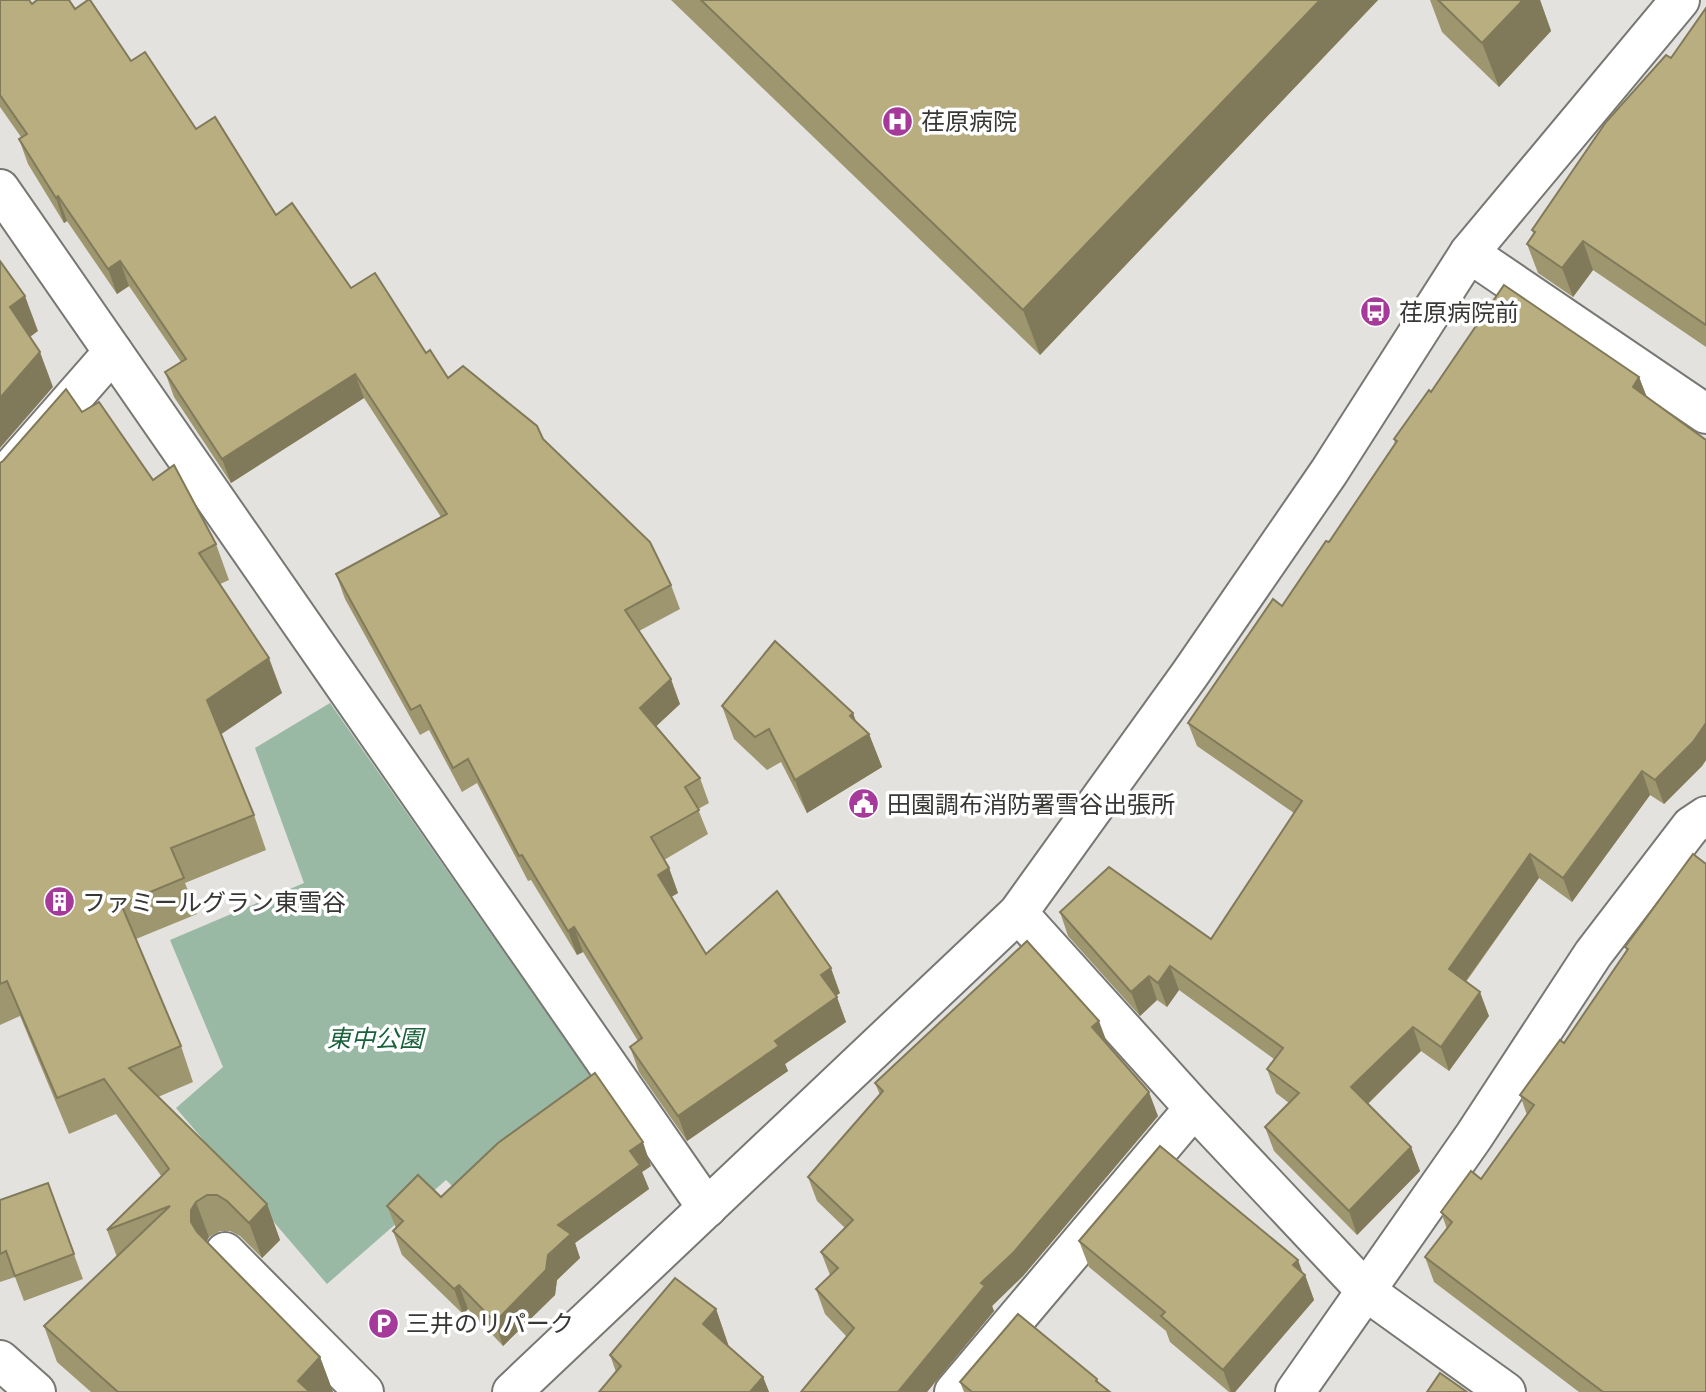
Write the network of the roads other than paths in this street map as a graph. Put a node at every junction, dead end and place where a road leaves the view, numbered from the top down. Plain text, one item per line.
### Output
1 (1680, 0) edge
2 (0, 189) edge
3 (1469, 253) junction
4 (113, 352) junction
5 (1706, 414) edge
6 (0, 481) edge
7 (1706, 816) edge
8 (1018, 913) junction
9 (1194, 1108) junction
10 (707, 1208) junction
11 (225, 1252) dead end
12 (1367, 1292) junction
13 (0, 1360) edge
14 (36, 1392) edge
15 (364, 1392) edge
16 (512, 1392) edge
17 (954, 1392) edge
18 (1295, 1392) edge
19 (1506, 1392) edge

1 - 3 street
2 - 4 street
3 - 5 street
3 - 8 street
4 - 6 street
4 - 10 street
7 - 12 street
8 - 9 street
8 - 10 street
9 - 12 street
9 - 17 street
10 - 16 street
11 - 15 street
12 - 18 street
12 - 19 street
13 - 14 street

